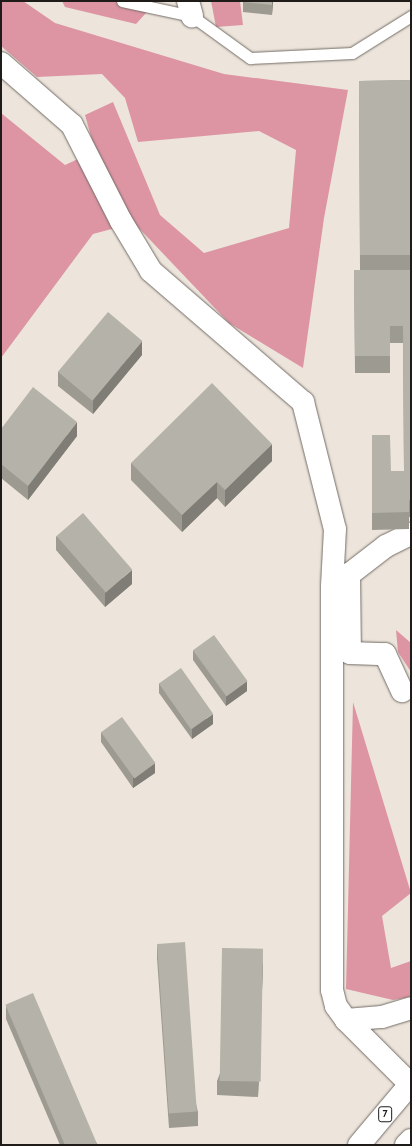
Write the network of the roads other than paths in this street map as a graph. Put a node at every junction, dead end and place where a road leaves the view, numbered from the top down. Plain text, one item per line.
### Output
1 (122, 1) edge
2 (190, 8) edge
3 (411, 16) edge
4 (1, 63) edge
5 (411, 534) edge
6 (349, 574) junction
7 (332, 587) junction
8 (402, 691) dead end
9 (411, 1008) edge
10 (346, 1020) junction
11 (411, 1084) edge
12 (411, 1140) edge
13 (359, 1145) edge
14 (406, 1145) edge

1 - 2 lane
2 - 3 lane
4 - 7 street
5 - 6 street
6 - 7 street
6 - 8 street
7 - 10 street
9 - 10 street
10 - 11 street
11 - 13 street, 7
12 - 14 street

